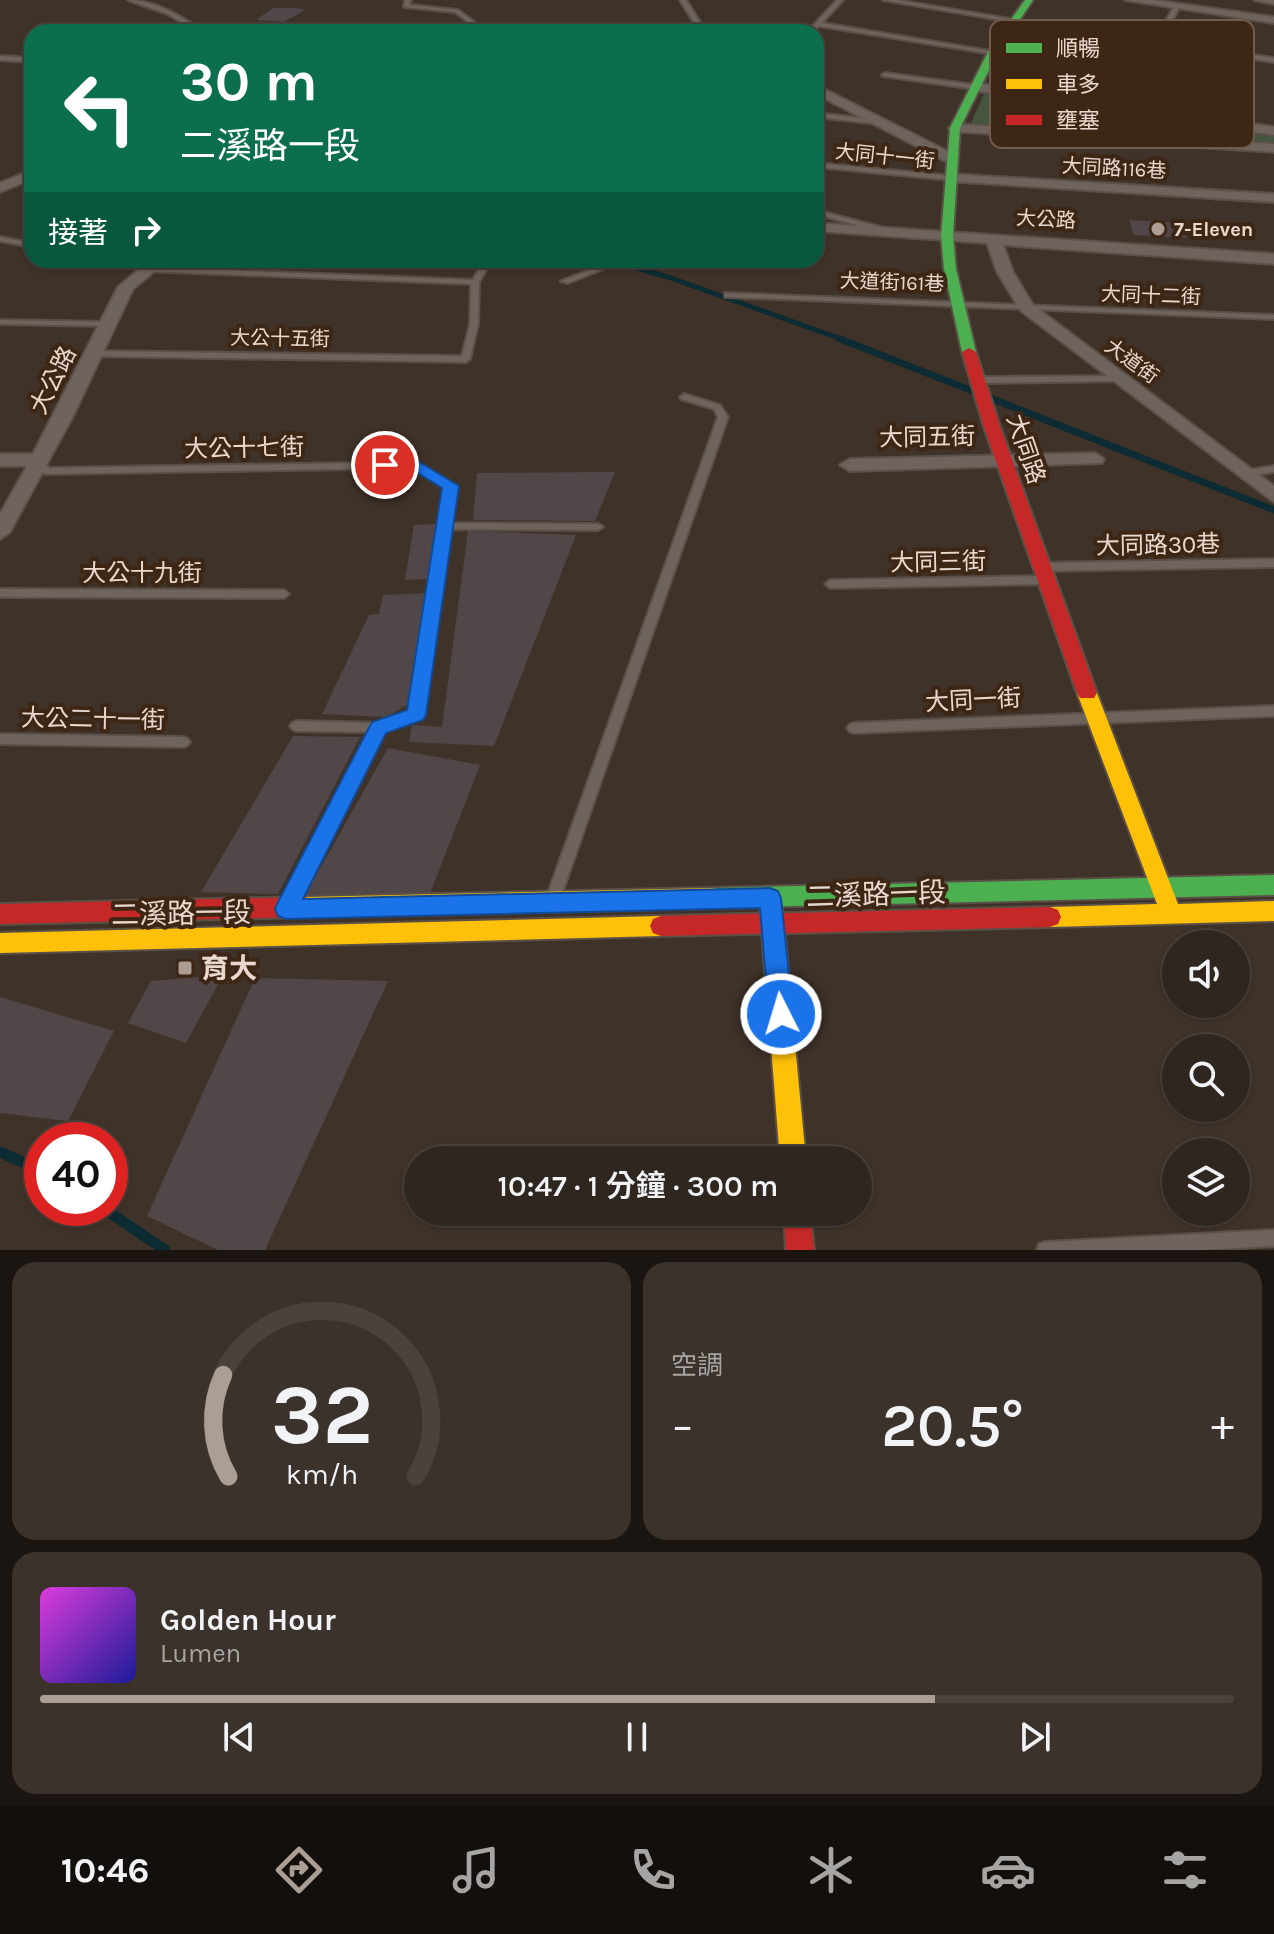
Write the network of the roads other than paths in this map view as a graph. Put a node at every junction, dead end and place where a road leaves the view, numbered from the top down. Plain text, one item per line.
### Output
1 (131, 0) edge
2 (408, 0) edge
3 (683, 0) edge
4 (840, 0) edge
5 (886, 0) edge
6 (1029, 0) edge
7 (1130, 0) edge
8 (1257, 0) edge
9 (1274, 2) edge
10 (1177, 6) junction
11 (1013, 20) joint
12 (1170, 20) edge
13 (1274, 20) edge
14 (188, 24) edge
15 (474, 24) edge
16 (698, 24) edge
17 (818, 24) edge
18 (824, 25) edge
19 (990, 52) edge
20 (1254, 57) edge
21 (0, 58) edge
22 (990, 58) edge
23 (24, 60) edge
24 (1274, 60) edge
25 (885, 75) dead end
26 (975, 87) junction
27 (990, 89) edge
28 (824, 93) edge
29 (824, 116) edge
30 (881, 122) junction
31 (955, 128) junction
32 (1254, 128) edge
33 (990, 130) edge
34 (1274, 131) edge
35 (1254, 147) edge
36 (1274, 148) edge
37 (950, 158) junction
38 (824, 166) edge
39 (24, 178) edge
40 (951, 178) junction
41 (0, 188) edge
42 (1274, 198) edge
43 (824, 214) edge
44 (824, 228) edge
45 (887, 232) junction
46 (947, 236) junction
47 (993, 238) junction
48 (0, 239) edge
49 (24, 244) edge
50 (1274, 259) edge
51 (148, 268) edge
52 (225, 268) edge
53 (483, 268) edge
54 (601, 268) edge
55 (565, 281) dead end
56 (475, 282) junction
57 (728, 295) dead end
58 (958, 302) junction
59 (1027, 308) junction
60 (1274, 317) edge
61 (0, 322) edge
62 (106, 324) junction
63 (93, 354) junction
64 (1118, 379) junction
65 (981, 389) junction
66 (684, 397) dead end
67 (1095, 459) dead end
68 (0, 460) edge
69 (37, 460) junction
70 (1005, 462) junction
71 (850, 465) dead end
72 (1274, 469) edge
73 (1241, 474) junction
74 (1274, 496) edge
75 (444, 526) junction
76 (598, 527) dead end
77 (0, 532) edge
78 (1274, 563) edge
79 (1045, 574) junction
80 (830, 584) dead end
81 (0, 593) edge
82 (284, 594) dead end
83 (1274, 711) edge
84 (1095, 716) junction
85 (296, 726) dead end
86 (379, 728) junction
87 (853, 728) dead end
88 (0, 739) edge
89 (184, 742) dead end
90 (1160, 886) junction
91 (1271, 890) edge
92 (770, 898) junction
93 (552, 903) junction
94 (286, 909) junction
95 (1274, 911) edge
96 (1171, 913) junction
97 (0, 914) edge
98 (773, 926) junction
99 (277, 939) junction
100 (0, 943) edge
101 (792, 1146) edge
102 (798, 1226) edge
103 (1274, 1238) edge
104 (800, 1250) edge
105 (1045, 1250) edge

1 - 14 lane
2 - 15 lane
3 - 16 lane
4 - 17 lane
5 - 11 lane
6 - 11 street, 大同路
7 - 10 street
8 - 9 lane
10 - 12 lane
10 - 13 street
18 - 19 lane
20 - 24 lane
21 - 23 lane
22 - 26 street, 大同路
25 - 26 lane
26 - 27 street
26 - 31 street, 大同路
28 - 30 street
29 - 30 lane
30 - 37 street
31 - 33 street
31 - 37 street, 大同路
32 - 34 street
35 - 36 street
37 - 40 street, 大同路
38 - 40 lane, 大同十一街
39 - 41 street
40 - 42 street, 大同路116巷
40 - 46 street, 大同路
43 - 45 lane
44 - 45 street, 大公路
45 - 46 street, 大公路
46 - 47 street, 大公路
46 - 58 street, 大同路
47 - 50 street, 大公路
47 - 59 street, 大道街
48 - 49 lane
51 - 62 street, 大公路
52 - 56 lane
53 - 56 lane
54 - 55 lane
56 - 63 lane, 大公十五街
57 - 58 lane, 大道街161巷
58 - 59 lane, 大道街161巷
58 - 65 street, 大同路
59 - 60 lane, 大同十二街
59 - 64 street, 大道街
61 - 62 lane
62 - 63 street, 大公路
63 - 69 street, 大公路
64 - 65 lane
64 - 73 street, 大道街
65 - 70 street, 大同路
66 - 93 lane
67 - 70 street, 大同五街
68 - 69 street
69 - 75 lane, 大公十七街
69 - 77 street, 大公路
70 - 71 street, 大同五街
70 - 79 street, 大同路
72 - 73 lane
73 - 74 street, 大道街
75 - 76 lane
75 - 86 lane
78 - 79 lane, 大同路30巷
79 - 80 lane, 大同三街
79 - 84 street, 大同路
81 - 82 lane, 大公十九街
83 - 84 lane, 大同一街
84 - 87 lane, 大同一街
84 - 90 street, 大同路
85 - 86 lane
86 - 94 lane
88 - 89 lane, 大公二十一街
90 - 91 street, 二溪路一段
90 - 92 street, 二溪路一段
90 - 96 street, 大同路
92 - 93 street, 二溪路一段
92 - 98 street
93 - 94 street, 二溪路一段
94 - 97 street, 二溪路一段
94 - 99 lane
95 - 96 street, 二溪路一段
96 - 98 street, 二溪路一段
98 - 99 street, 二溪路一段
98 - 101 street
99 - 100 street, 二溪路一段
102 - 104 street
103 - 105 lane

